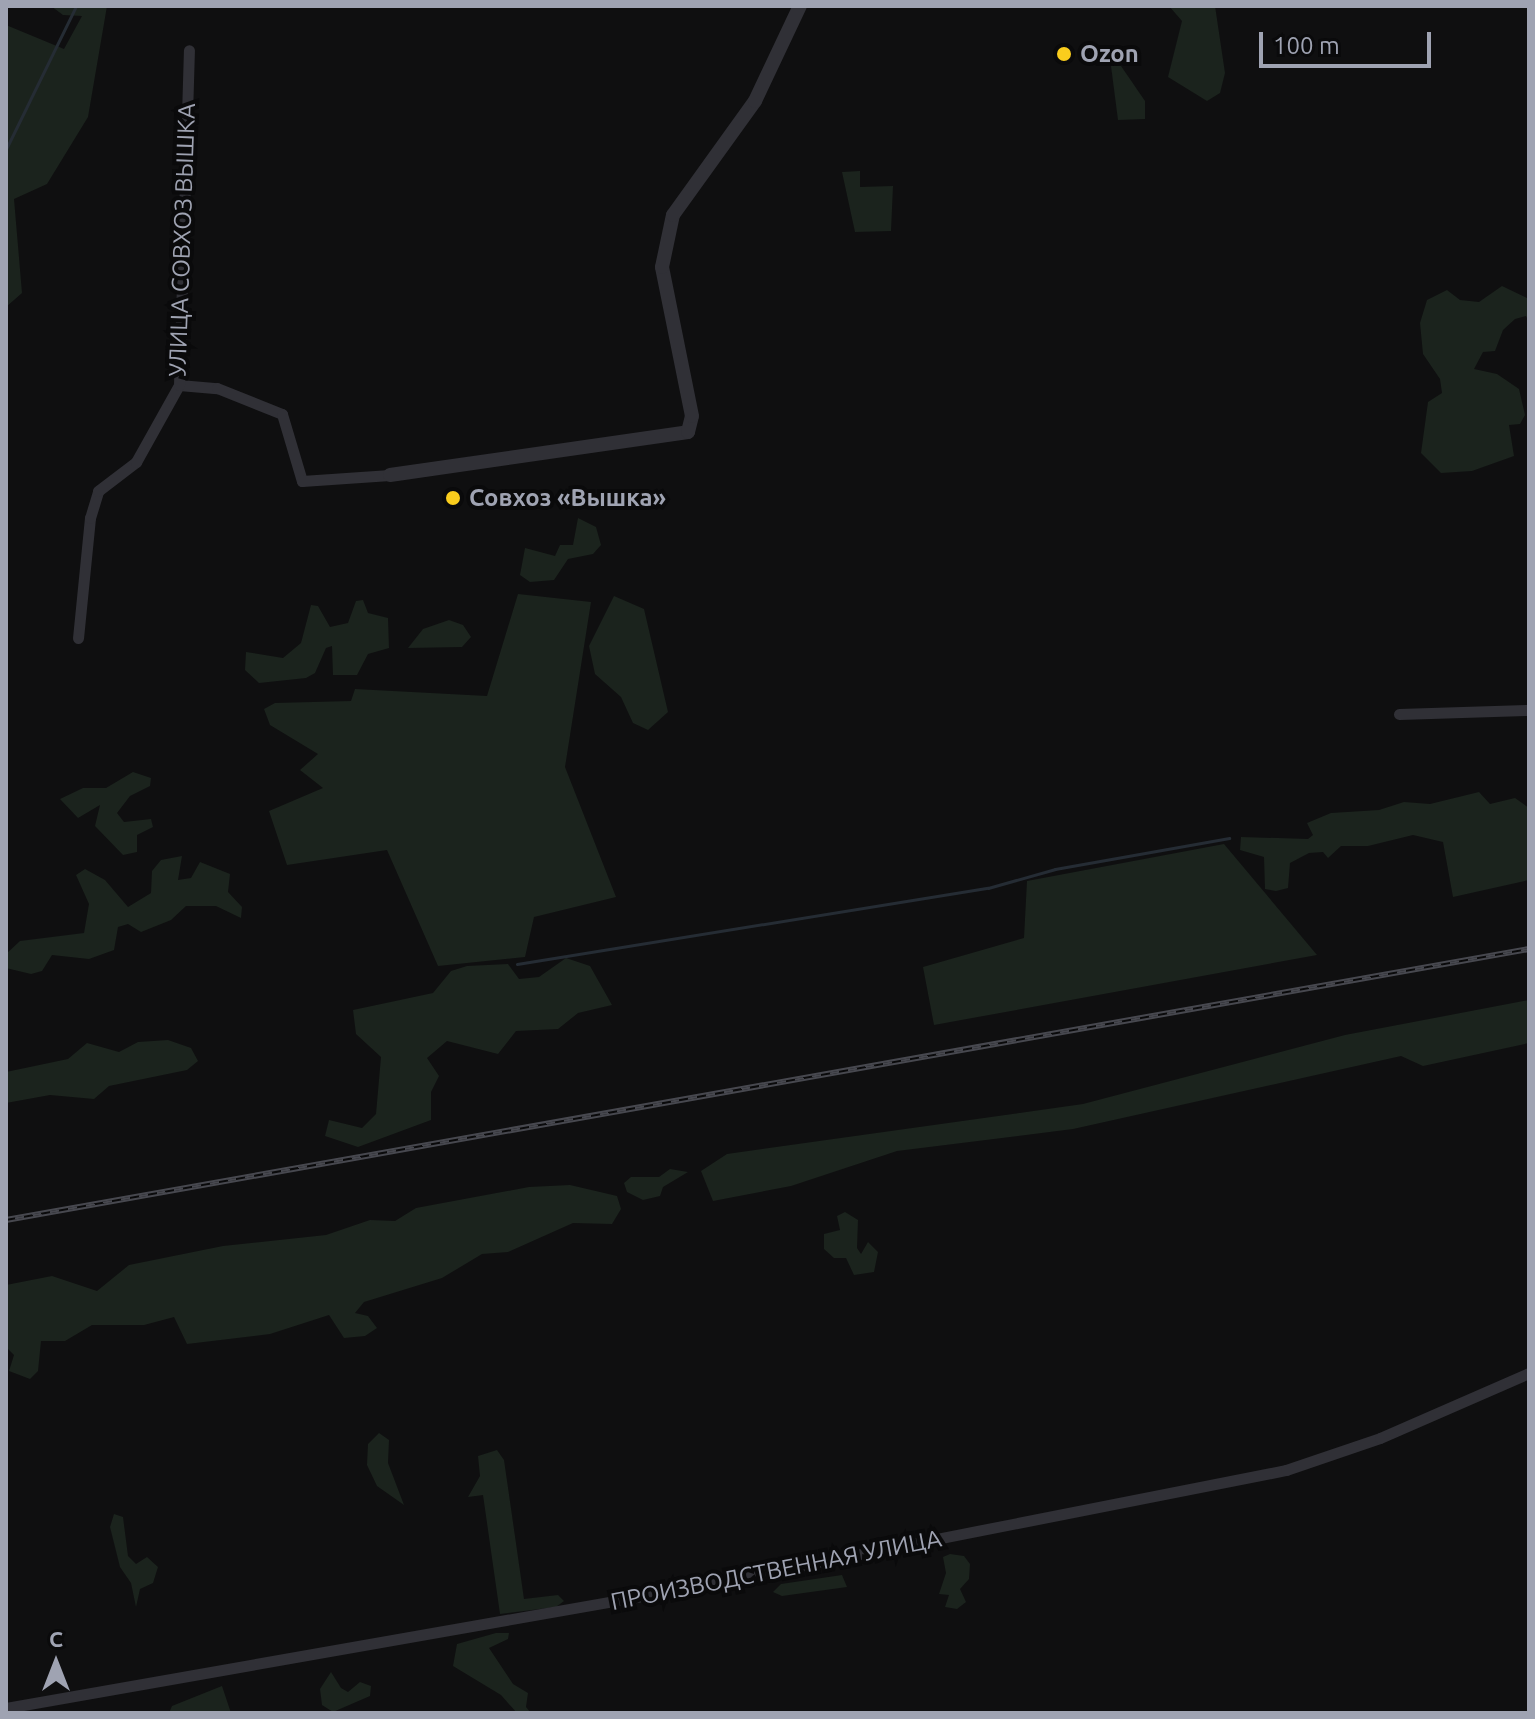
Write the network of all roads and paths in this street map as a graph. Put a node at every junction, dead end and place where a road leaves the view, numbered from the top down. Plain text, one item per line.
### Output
1 (800, 6) edge
2 (189, 50) dead end
3 (179, 385) junction
4 (390, 475) joint
5 (78, 638) dead end
6 (1529, 710) edge
7 (1399, 714) dead end
8 (1529, 1373) edge
9 (6, 1708) edge

1 - 4 street
2 - 3 street, УЛИЦА СОВХОЗ ВЫШКА
3 - 4 street
3 - 5 street, УЛИЦА СОВХОЗ ВЫШКА
6 - 7 street
8 - 9 street, ПРОИЗВОДСТВЕННАЯ УЛИЦА

